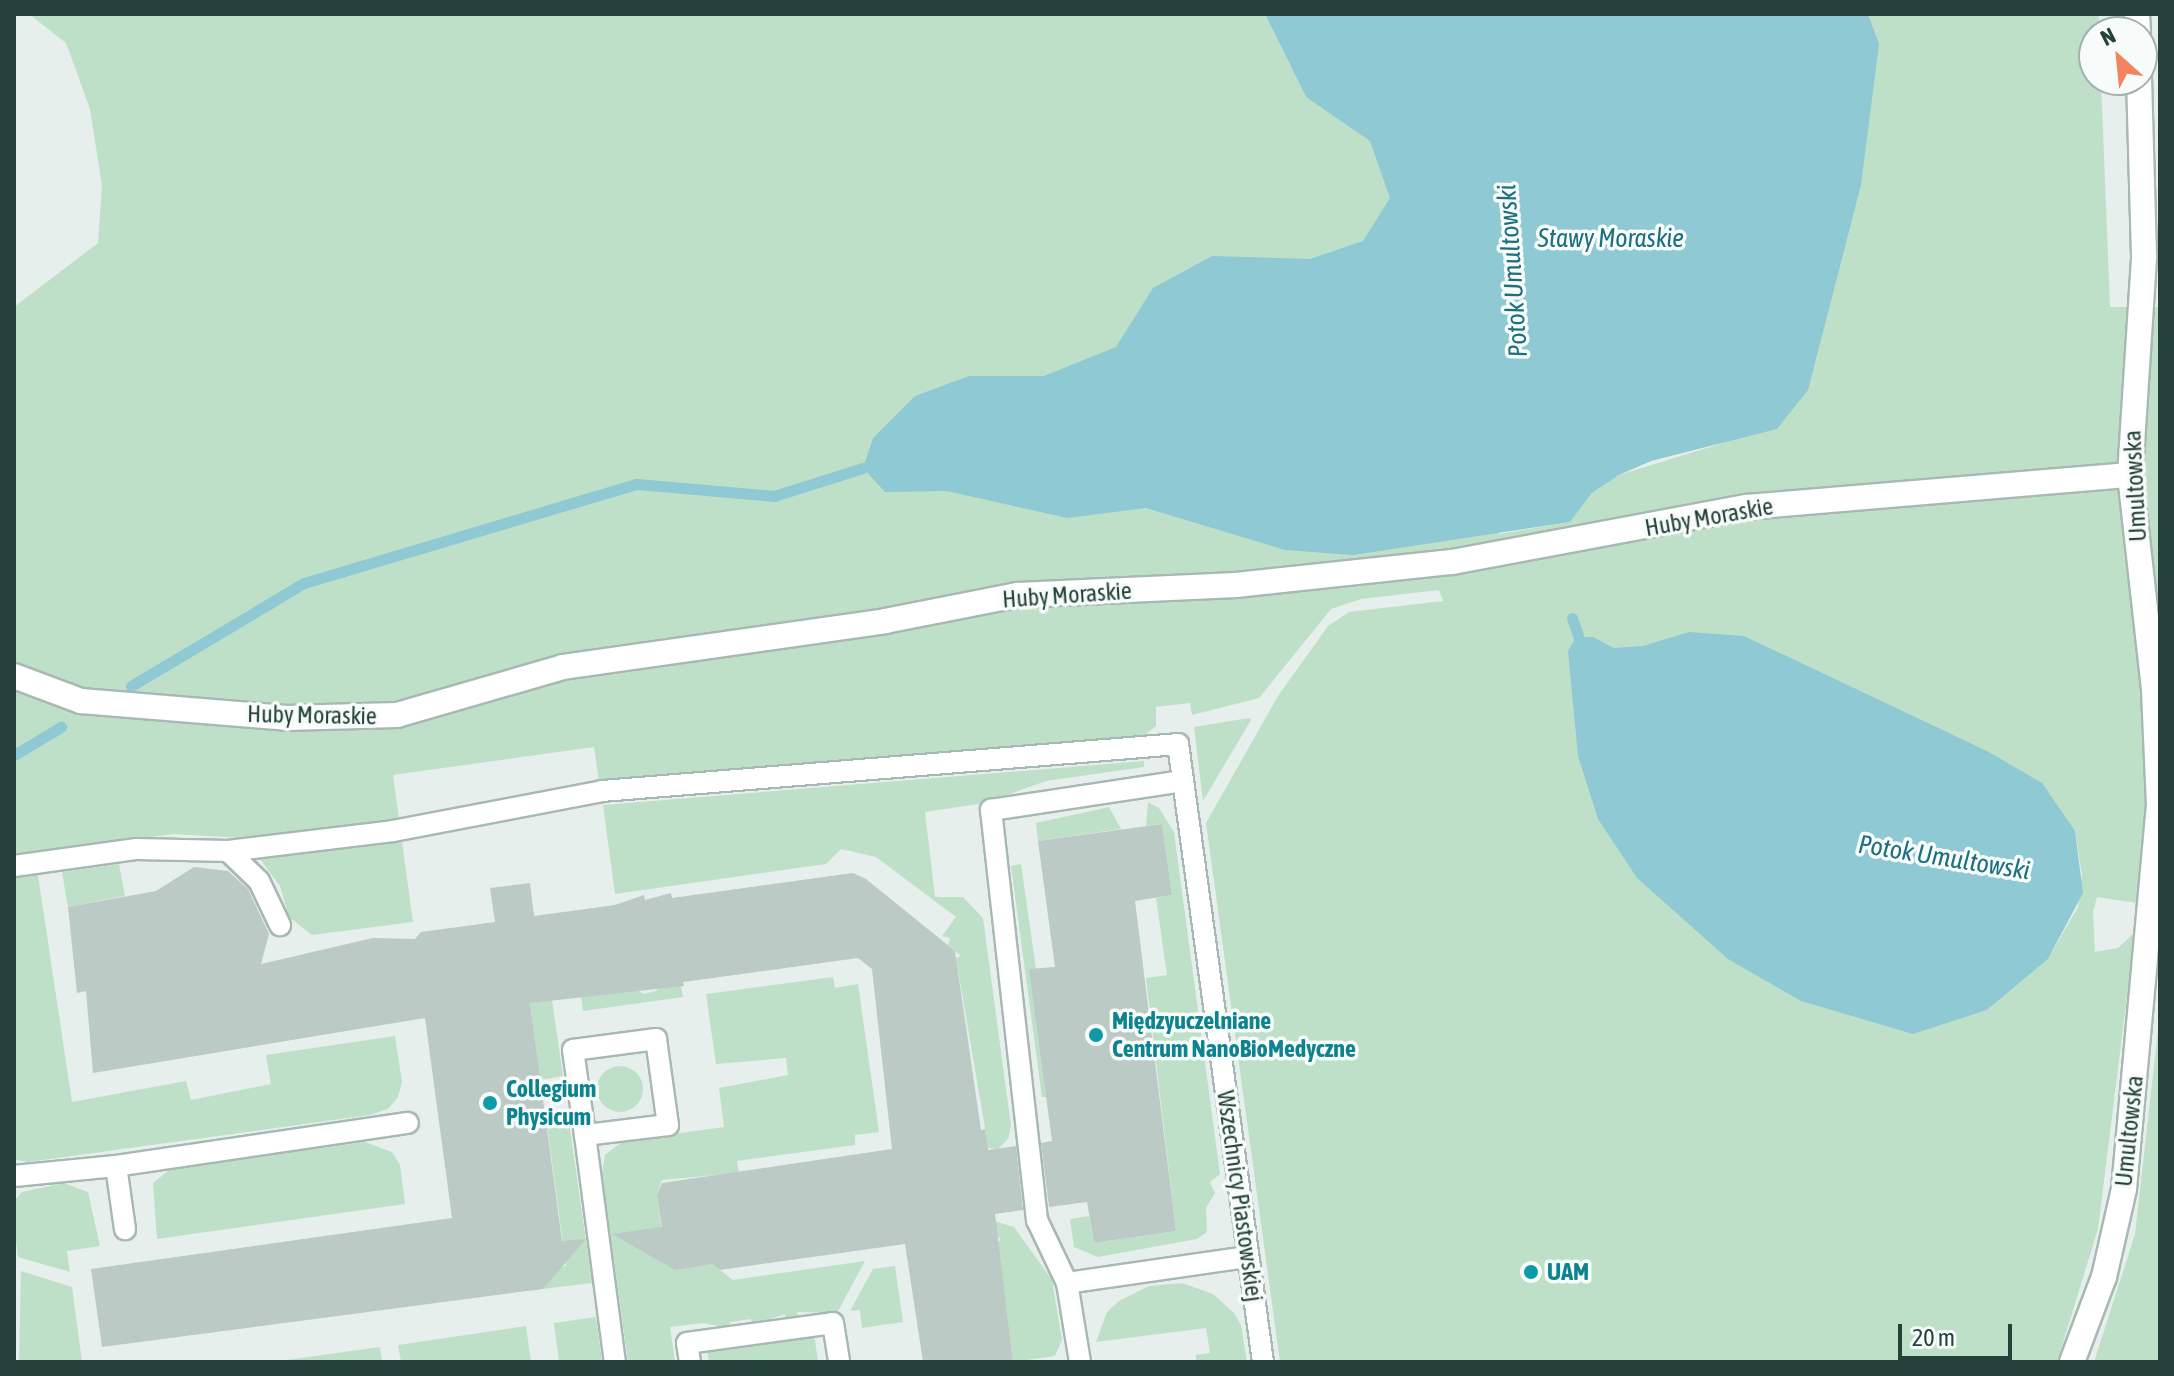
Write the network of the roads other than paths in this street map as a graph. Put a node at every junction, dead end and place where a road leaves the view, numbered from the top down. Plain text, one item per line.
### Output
1 (2139, 96) edge
2 (2130, 475) junction
3 (14, 676) edge
4 (1183, 781) junction
5 (228, 851) junction
6 (14, 866) edge
7 (280, 925) dead end
8 (408, 1123) dead end
9 (585, 1135) junction
10 (116, 1166) junction
11 (14, 1176) edge
12 (125, 1229) dead end
13 (1248, 1257) junction
14 (1067, 1283) junction
15 (615, 1362) edge
16 (690, 1362) edge
17 (839, 1362) edge
18 (1080, 1362) edge
19 (1263, 1362) edge
20 (2072, 1362) edge

1 - 2 street, Umultowska
2 - 3 street, Huby Moraskie
2 - 20 street, Umultowska
4 - 5 lane, Wszechnicy Piastowskiej
4 - 13 lane, Wszechnicy Piastowskiej
4 - 14 lane
5 - 6 lane
5 - 7 lane
8 - 10 lane
9 - 9 lane
9 - 15 lane
10 - 11 lane
10 - 12 lane
13 - 14 lane
13 - 19 lane, Wszechnicy Piastowskiej
14 - 18 lane
16 - 17 lane

